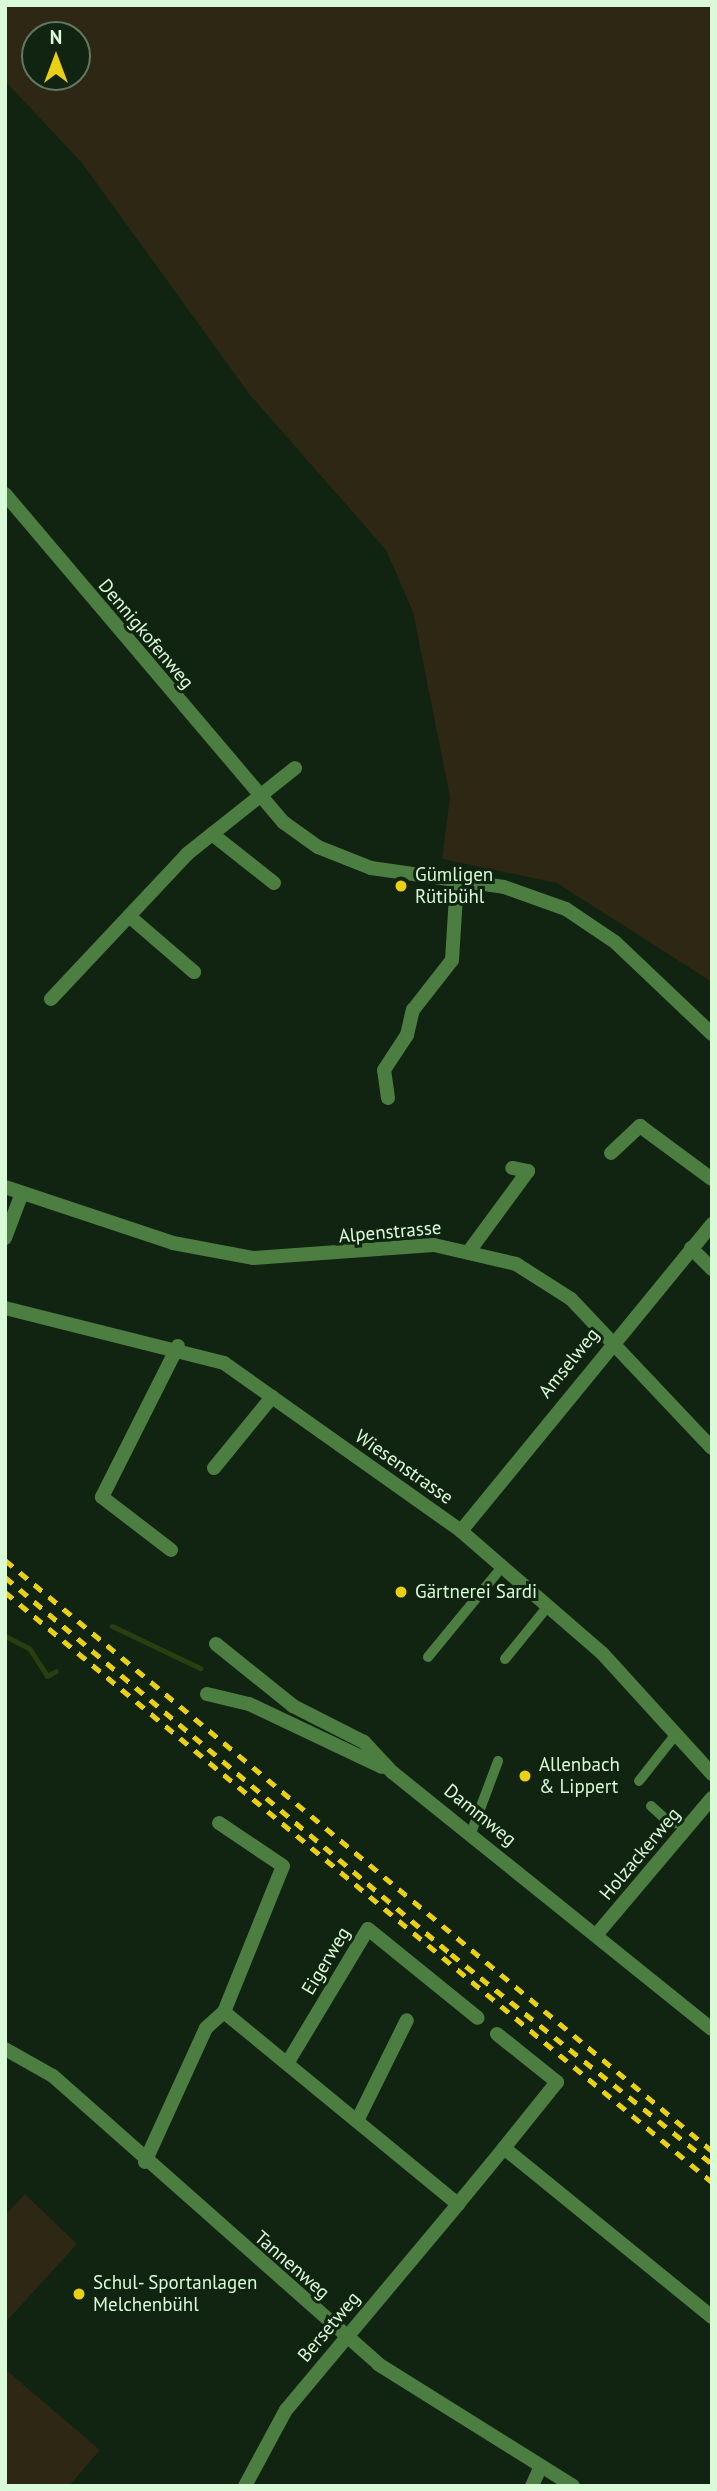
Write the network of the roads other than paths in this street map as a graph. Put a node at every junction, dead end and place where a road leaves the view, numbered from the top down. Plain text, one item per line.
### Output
1 (5, 494) edge
2 (295, 768) dead end
3 (257, 798) junction
4 (212, 834) junction
5 (457, 881) junction
6 (274, 883) dead end
7 (129, 916) junction
8 (194, 972) dead end
9 (51, 999) dead end
10 (712, 1034) edge
11 (388, 1098) dead end
12 (611, 1153) dead end
13 (512, 1168) dead end
14 (712, 1179) edge
15 (5, 1187) edge
16 (22, 1194) junction
17 (712, 1224) edge
18 (5, 1238) edge
19 (691, 1248) junction
20 (470, 1250) junction
21 (712, 1269) edge
22 (5, 1308) edge
23 (610, 1343) junction
24 (178, 1346) junction
25 (272, 1396) junction
26 (712, 1448) edge
27 (214, 1468) dead end
28 (461, 1531) junction
29 (171, 1550) dead end
30 (502, 1567) junction
31 (548, 1606) junction
32 (216, 1644) dead end
33 (428, 1657) dead end
34 (505, 1659) dead end
35 (207, 1694) dead end
36 (676, 1734) junction
37 (498, 1761) dead end
38 (392, 1772) junction
39 (712, 1774) edge
40 (639, 1781) dead end
41 (712, 1798) edge
42 (651, 1806) dead end
43 (219, 1823) dead end
44 (690, 1824) junction
45 (471, 1833) junction
46 (597, 1934) junction
47 (224, 2012) junction
48 (478, 2018) dead end
49 (407, 2020) dead end
50 (712, 2029) edge
51 (497, 2034) dead end
52 (5, 2049) edge
53 (288, 2062) junction
54 (358, 2119) junction
55 (504, 2148) junction
56 (145, 2162) junction
57 (458, 2204) junction
58 (712, 2318) edge
59 (345, 2337) junction
60 (540, 2468) junction
61 (244, 2486) edge
62 (533, 2486) edge
63 (573, 2486) edge

1 - 3 street, Dennigkofenweg
2 - 3 street
3 - 4 street
3 - 5 street, Dennigkofenweg
4 - 6 street
4 - 7 street
5 - 10 street, Dennigkofenweg
5 - 11 street
7 - 8 street
7 - 9 street
12 - 14 street
13 - 20 street
15 - 16 street, Alpenstrasse
16 - 18 street
16 - 20 street, Alpenstrasse
17 - 19 street, Amselweg
19 - 21 street
19 - 23 street, Amselweg
20 - 23 street, Alpenstrasse
22 - 24 street, Wiesenstrasse
23 - 26 street, Alpenstrasse
23 - 28 street, Amselweg
24 - 25 street, Wiesenstrasse
24 - 29 street
25 - 27 street
25 - 28 street, Wiesenstrasse
28 - 30 street, Wiesenstrasse
30 - 31 street, Wiesenstrasse
30 - 33 lane
31 - 34 lane
31 - 36 street, Wiesenstrasse
32 - 38 street, Dammweg
35 - 38 street
36 - 39 street, Wiesenstrasse
36 - 40 lane
37 - 45 lane
38 - 45 street, Dammweg
41 - 44 street, Holzackerweg
42 - 44 lane
43 - 47 street
44 - 46 street, Holzackerweg
45 - 46 street, Dammweg
46 - 50 street, Dammweg
47 - 53 street
47 - 56 street
48 - 53 street, Eigerweg
49 - 54 street
51 - 55 street
52 - 56 street, Tannenweg
53 - 54 street
54 - 57 street
55 - 57 street
55 - 58 street
56 - 59 street, Tannenweg
57 - 59 street, Bersetweg
59 - 60 street, Tannenweg
59 - 61 street, Bersetweg
60 - 62 street
60 - 63 street, Tannenweg

